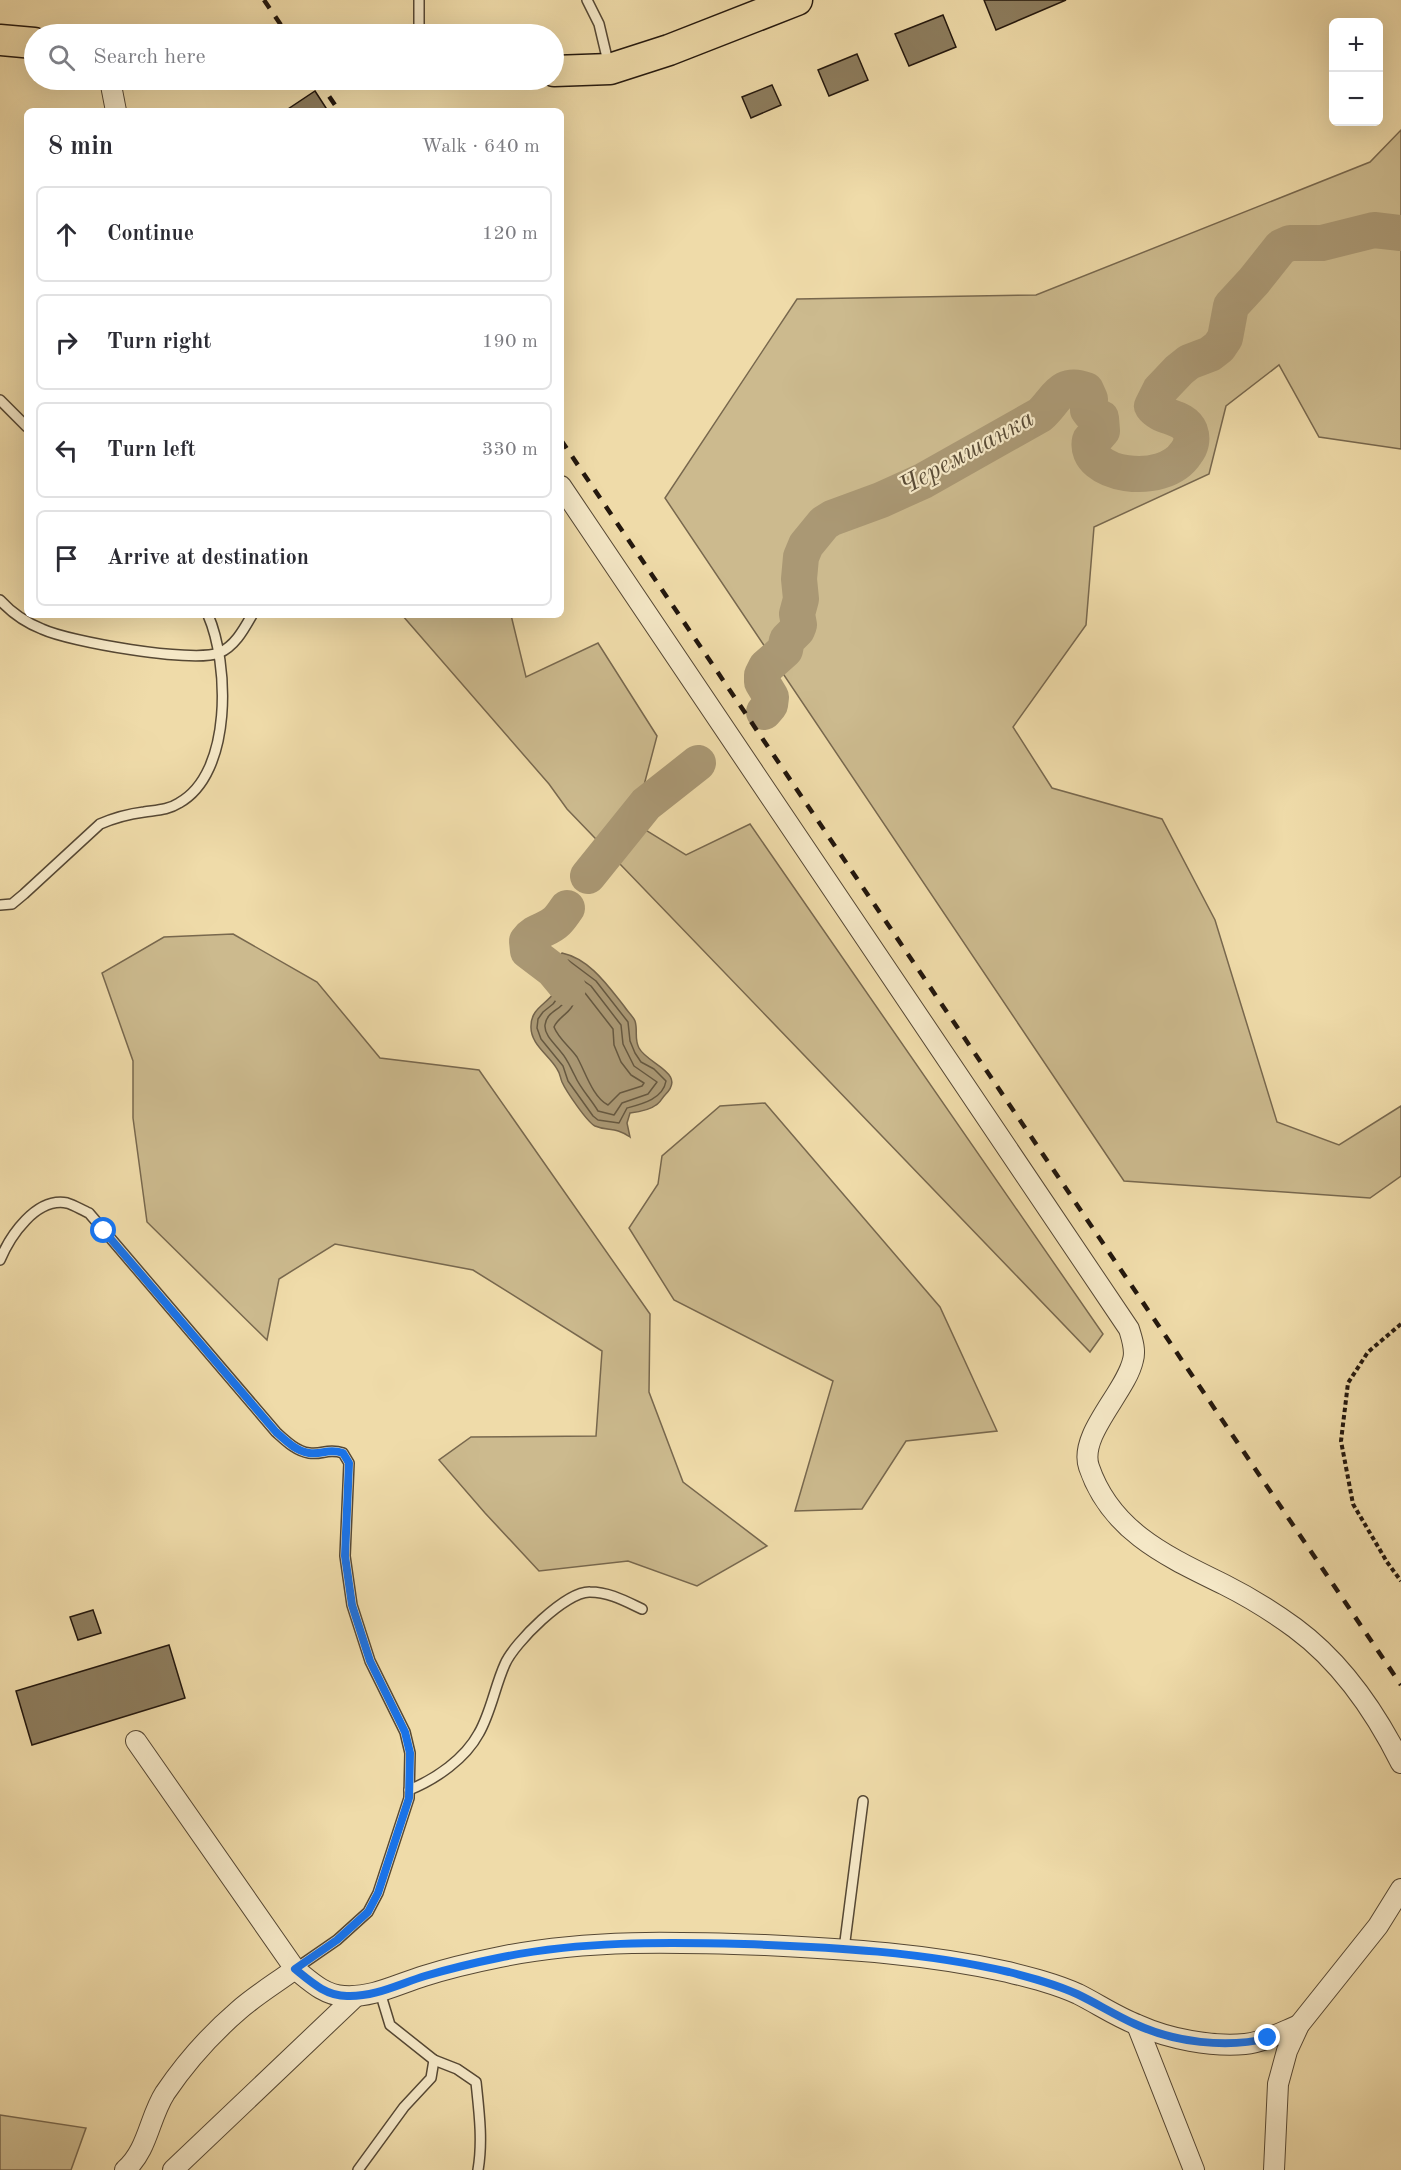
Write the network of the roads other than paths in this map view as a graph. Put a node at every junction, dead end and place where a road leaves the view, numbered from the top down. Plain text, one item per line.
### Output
1 (419, 0) edge
2 (587, 0) edge
3 (797, 0) edge
4 (419, 24) edge
5 (0, 40) edge
6 (24, 42) edge
7 (610, 69) junction
8 (564, 71) edge
9 (112, 90) edge
10 (115, 108) edge
11 (0, 400) edge
12 (24, 424) edge
13 (564, 490) edge
14 (0, 600) edge
15 (24, 617) edge
16 (26, 618) edge
17 (209, 618) edge
18 (250, 618) edge
19 (219, 653) junction
20 (0, 905) edge
21 (0, 1260) edge
22 (642, 1609) dead end
23 (136, 1741) dead end
24 (1401, 1763) edge
25 (409, 1790) junction
26 (863, 1801) dead end
27 (1401, 1889) edge
28 (844, 1949) junction
29 (295, 1969) junction
30 (380, 1992) junction
31 (356, 1996) junction
32 (1137, 2025) junction
33 (1299, 2025) junction
34 (434, 2060) junction
35 (124, 2170) edge
36 (173, 2170) edge
37 (358, 2170) edge
38 (478, 2170) edge
39 (1194, 2170) edge
40 (1274, 2170) edge

1 - 4 lane
2 - 7 lane
3 - 7 main road
5 - 6 main road
7 - 8 main road
9 - 10 street
11 - 12 lane
13 - 24 street
14 - 15 lane
16 - 19 lane
17 - 19 lane
18 - 19 lane
19 - 20 lane
21 - 25 lane
22 - 25 lane
23 - 29 street
25 - 29 lane
26 - 28 lane
27 - 33 street
28 - 30 street
28 - 32 street
29 - 31 street
29 - 35 street
30 - 31 street
30 - 34 lane
31 - 36 street
32 - 33 street
32 - 39 street
33 - 40 street
34 - 37 lane
34 - 38 lane

